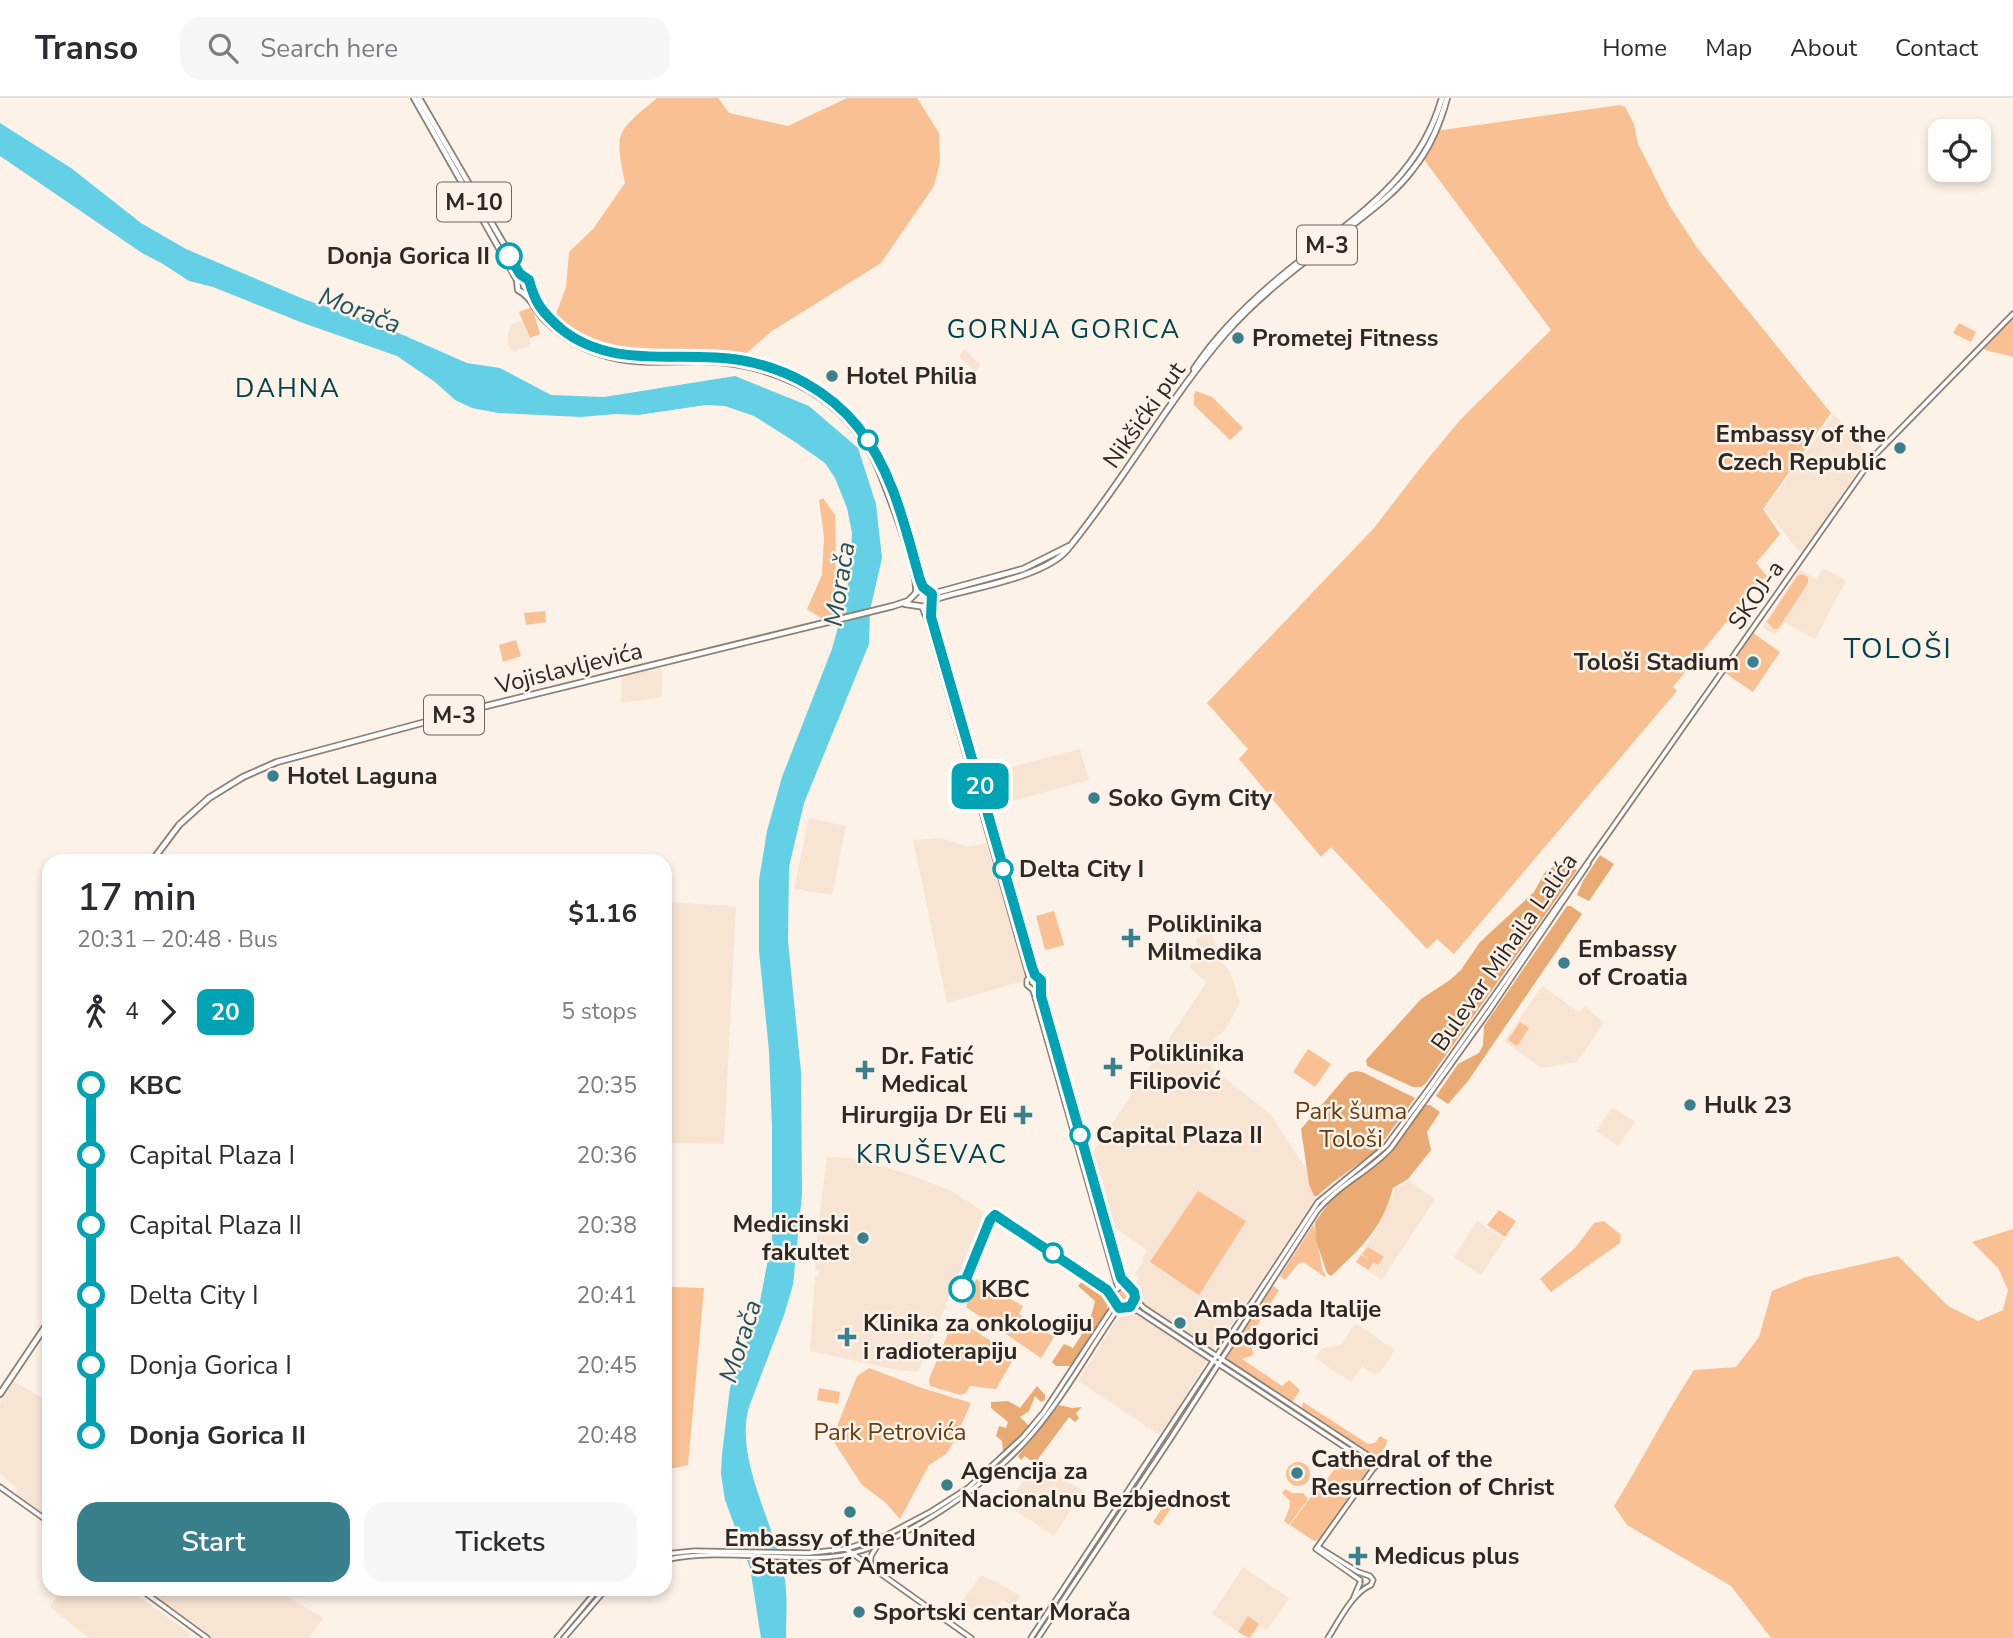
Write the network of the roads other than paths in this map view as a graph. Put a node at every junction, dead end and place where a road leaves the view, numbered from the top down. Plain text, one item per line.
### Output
1 (416, 98) edge
2 (1442, 98) edge
3 (1447, 98) edge
4 (523, 277) junction
5 (517, 280) junction
6 (530, 287) junction
7 (522, 292) junction
8 (2013, 314) edge
9 (1189, 380) junction
10 (898, 512) junction
11 (1069, 546) junction
12 (928, 591) junction
13 (915, 594) junction
14 (931, 603) junction
15 (901, 604) junction
16 (920, 606) junction
17 (157, 854) edge
18 (1593, 856) junction
19 (1035, 975) junction
20 (1030, 977) junction
21 (1040, 988) junction
22 (1033, 990) junction
23 (1127, 1287) junction
24 (1118, 1288) junction
25 (1135, 1298) junction
26 (1115, 1304) junction
27 (1126, 1308) junction
28 (42, 1331) edge
29 (1215, 1358) junction
30 (1221, 1361) junction
31 (0, 1394) edge
32 (0, 1487) edge
33 (42, 1517) edge
34 (1326, 1535) junction
35 (837, 1541) dead end
36 (877, 1546) junction
37 (1317, 1548) junction
38 (846, 1549) junction
39 (833, 1551) junction
40 (1329, 1553) junction
41 (672, 1554) edge
42 (685, 1554) junction
43 (852, 1554) junction
44 (789, 1556) junction
45 (672, 1557) edge
46 (870, 1567) junction
47 (1364, 1575) junction
48 (1360, 1582) junction
49 (1366, 1587) junction
50 (149, 1596) edge
51 (592, 1596) edge
52 (599, 1596) edge
53 (1353, 1600) junction
54 (207, 1638) edge
55 (558, 1638) edge
56 (564, 1638) edge
57 (971, 1638) edge
58 (1031, 1638) edge
59 (1038, 1638) edge
60 (1328, 1638) edge

1 - 4 main road, M-10
1 - 5 main road, M-10
2 - 9 main road
3 - 9 main road, Nikšićki put / M-3
4 - 5 main road
4 - 6 main road, M-10
5 - 7 main road, M-10
6 - 7 main road
6 - 10 main road, M-10
7 - 10 main road, M-10
8 - 18 main road, SKOJ-a
9 - 11 main road, Nikšićki put / M-3
10 - 12 main road, M-10
10 - 13 main road, M-10
11 - 12 main road, Nikšićki put / M-3
11 - 14 main road, Nikšićki put / M-3
12 - 13 main road, M-3
12 - 14 main road
13 - 15 main road, M-3
13 - 16 main road
14 - 16 main road, M-3
14 - 19 main road
15 - 16 main road, M-3
15 - 17 main road, Vojislavljevića / M-3
16 - 20 main road
18 - 29 main road, Bulevar Mihaila Lalića
18 - 30 main road, Bulevar Mihaila Lalića
19 - 20 main road
19 - 21 main road
20 - 22 main road
21 - 22 main road
21 - 23 main road
22 - 24 main road
23 - 24 main road
23 - 25 main road
24 - 26 main road
25 - 27 main road
25 - 29 main road
26 - 27 main road
26 - 38 main road
27 - 29 main road
27 - 36 main road
28 - 31 main road
29 - 30 main road
29 - 58 main road, Bulevar Mihaila Lalića
30 - 34 main road
30 - 59 main road, Bulevar Mihaila Lalića
32 - 33 main road
34 - 37 main road
34 - 40 main road
35 - 39 main road
36 - 43 main road
36 - 46 main road
37 - 40 main road
37 - 48 main road
38 - 39 main road
38 - 43 main road
39 - 44 main road
40 - 47 main road
41 - 42 main road
42 - 44 main road
42 - 45 main road
43 - 44 main road
43 - 46 main road
46 - 57 main road
47 - 48 main road
47 - 49 main road
48 - 49 main road
48 - 53 main road
49 - 53 main road
50 - 54 main road
51 - 55 main road
52 - 56 main road
53 - 60 main road

